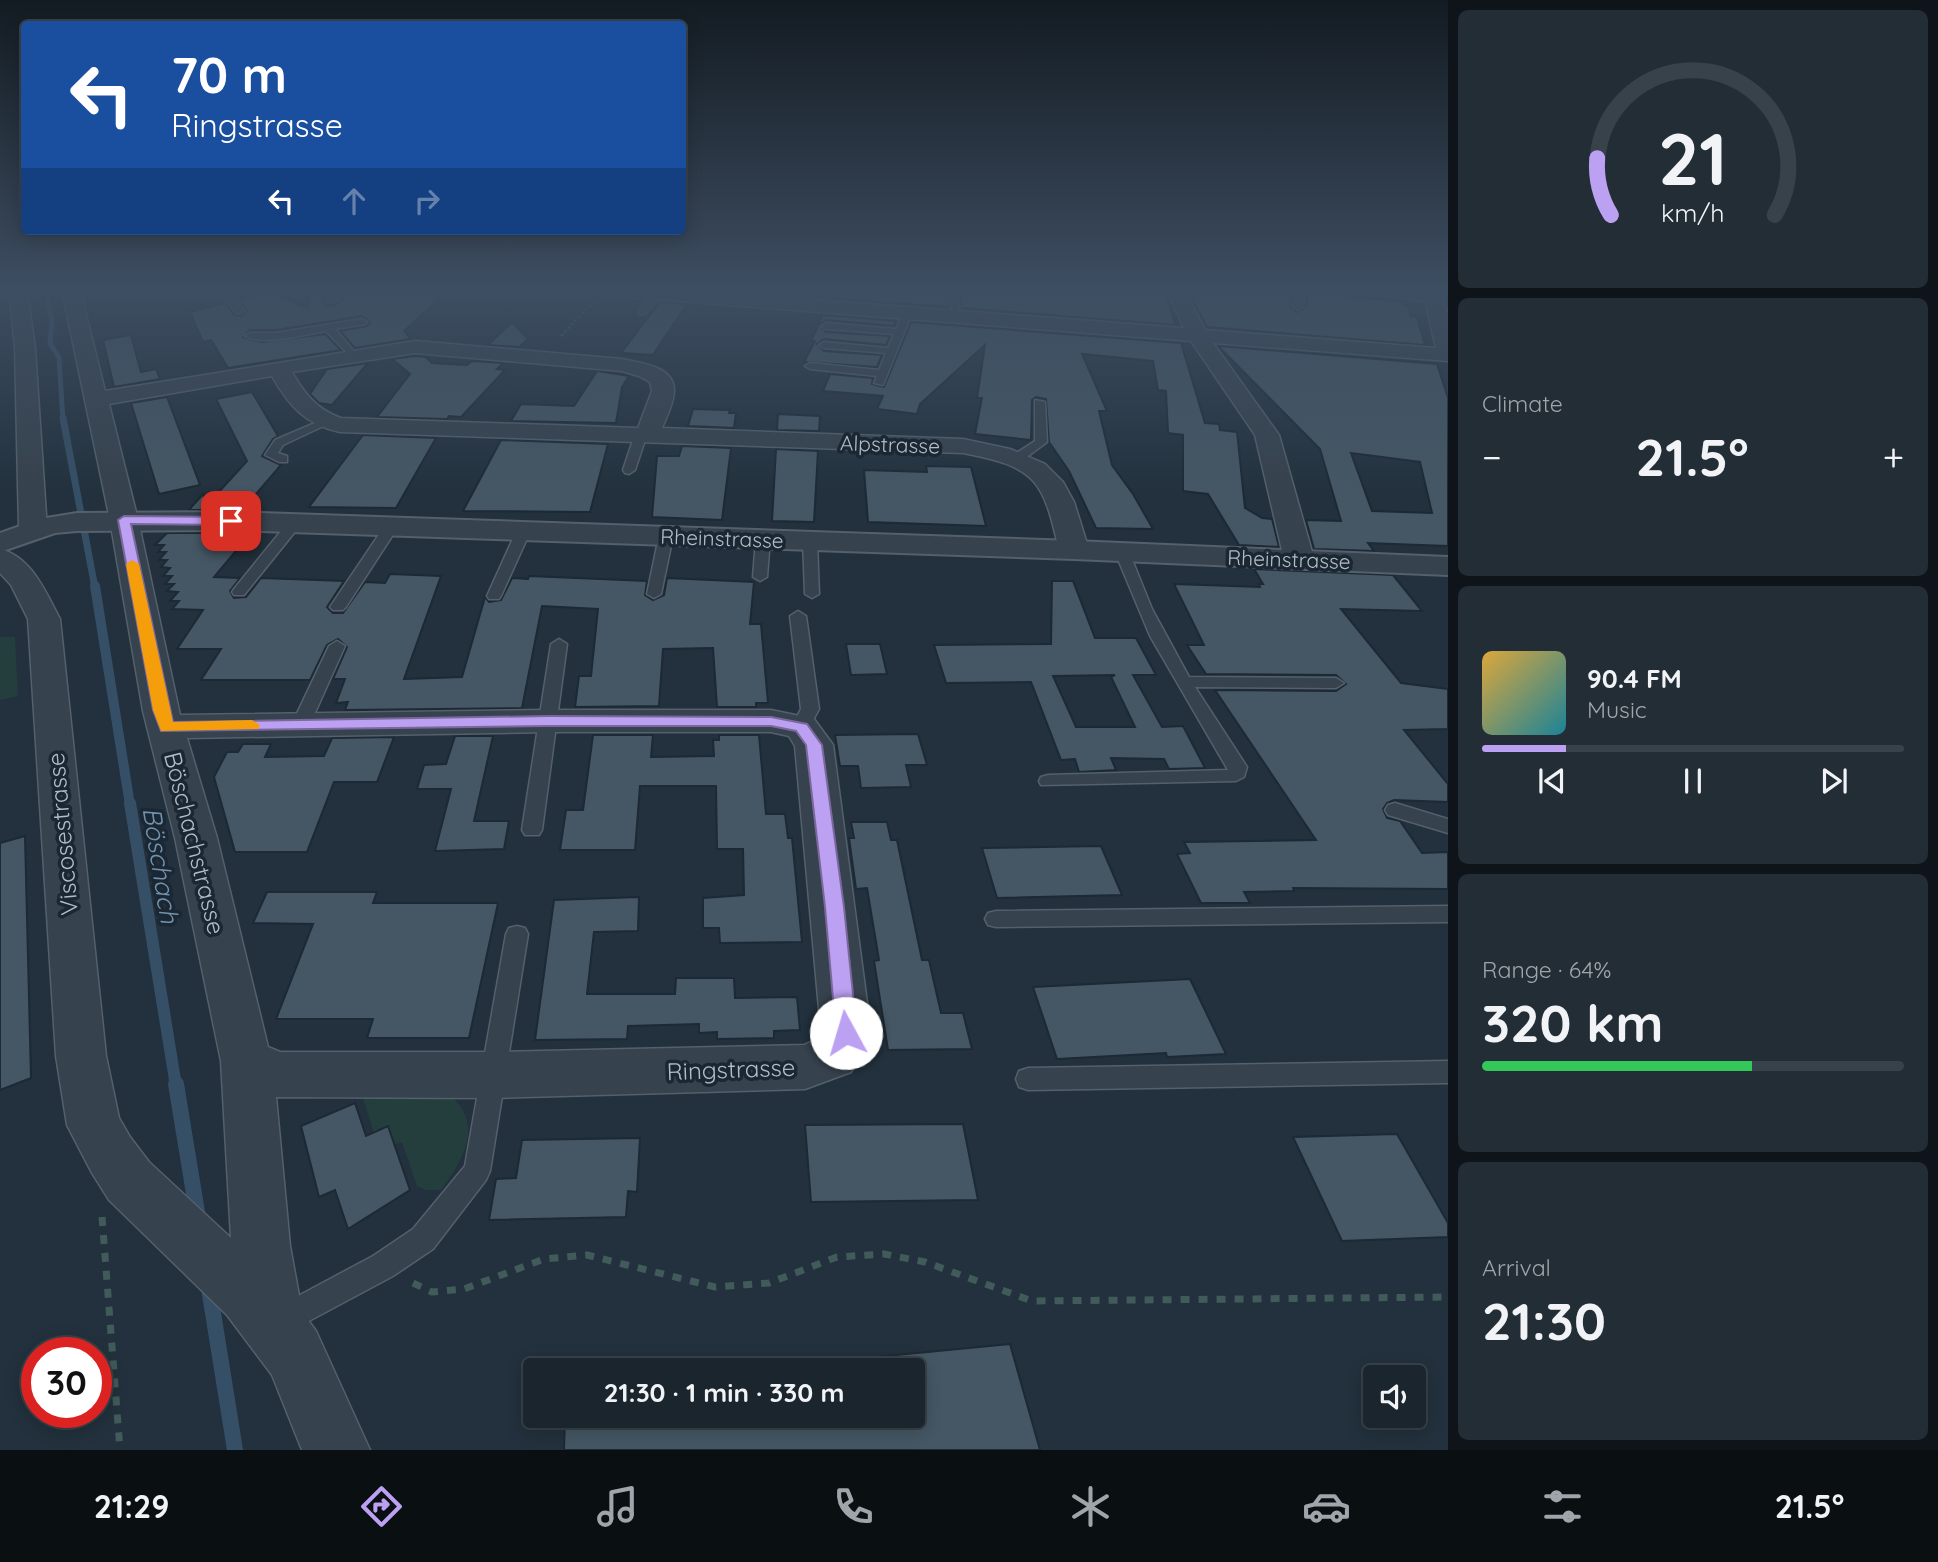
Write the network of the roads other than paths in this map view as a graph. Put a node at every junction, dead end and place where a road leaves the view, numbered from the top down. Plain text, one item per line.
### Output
1 (27, 358) edge
2 (89, 358) edge
3 (337, 358) edge
4 (548, 358) edge
5 (889, 358) edge
6 (1213, 358) edge
7 (810, 366) dead end
8 (278, 368) junction
9 (96, 399) junction
10 (1039, 402) dead end
11 (326, 422) junction
12 (645, 434) junction
13 (284, 459) dead end
14 (1016, 459) junction
15 (629, 470) dead end
16 (116, 520) junction
17 (295, 523) junction
18 (42, 527) junction
19 (391, 527) junction
20 (523, 532) junction
21 (666, 536) junction
22 (763, 540) junction
23 (810, 541) junction
24 (0, 543) edge
25 (1074, 550) junction
26 (1122, 552) junction
27 (0, 558) edge
28 (1299, 559) junction
29 (1448, 566) edge
30 (760, 577) dead end
31 (239, 592) dead end
32 (654, 594) dead end
33 (812, 594) dead end
34 (494, 596) dead end
35 (338, 607) dead end
36 (798, 616) dead end
37 (559, 644) dead end
38 (337, 646) dead end
39 (1184, 682) junction
40 (1336, 683) dead end
41 (548, 721) junction
42 (301, 724) junction
43 (167, 727) junction
44 (801, 727) junction
45 (1048, 781) dead end
46 (1395, 810) dead end
47 (1448, 826) edge
48 (532, 830) dead end
49 (1448, 914) edge
50 (996, 919) dead end
51 (517, 934) dead end
52 (246, 1060) junction
53 (1448, 1072) edge
54 (495, 1075) junction
55 (1028, 1079) dead end
56 (94, 1125) joint
57 (271, 1324) junction
58 (336, 1450) edge

1 - 18 street
2 - 9 street, Böschachstrasse
3 - 8 street
4 - 12 street
5 - 7 lane
6 - 28 street
8 - 9 street
8 - 11 street
9 - 16 street, Böschachstrasse
10 - 14 lane
11 - 12 street, Alpstrasse
11 - 13 lane
12 - 14 street, Alpstrasse
12 - 15 lane
14 - 25 street, Alpstrasse
16 - 17 street, Rheinstrasse
16 - 18 street, Rheinstrasse
16 - 43 street, Böschachstrasse
17 - 19 street, Rheinstrasse
17 - 31 lane
18 - 24 street, Rheinstrasse
19 - 20 street, Rheinstrasse
19 - 35 lane
20 - 21 street, Rheinstrasse
20 - 34 lane
21 - 22 street, Rheinstrasse
21 - 32 lane
22 - 23 street, Rheinstrasse
22 - 30 lane
23 - 25 street, Rheinstrasse
23 - 33 lane
25 - 26 street, Rheinstrasse
26 - 28 street, Rheinstrasse
26 - 39 lane
27 - 56 street, Viscosestrasse
28 - 29 street, Rheinstrasse
36 - 44 lane
37 - 41 lane
38 - 42 lane
39 - 40 lane
39 - 45 lane
41 - 42 street
41 - 44 street
41 - 48 lane
42 - 43 street
43 - 52 street, Böschachstrasse
44 - 54 street, Ringstrasse
46 - 47 lane
49 - 50 lane
51 - 54 lane
52 - 54 street, Ringstrasse
52 - 57 street, Böschachstrasse
53 - 55 lane
54 - 57 lane
56 - 57 street, Böschachstrasse
57 - 58 street, Böschachstrasse

